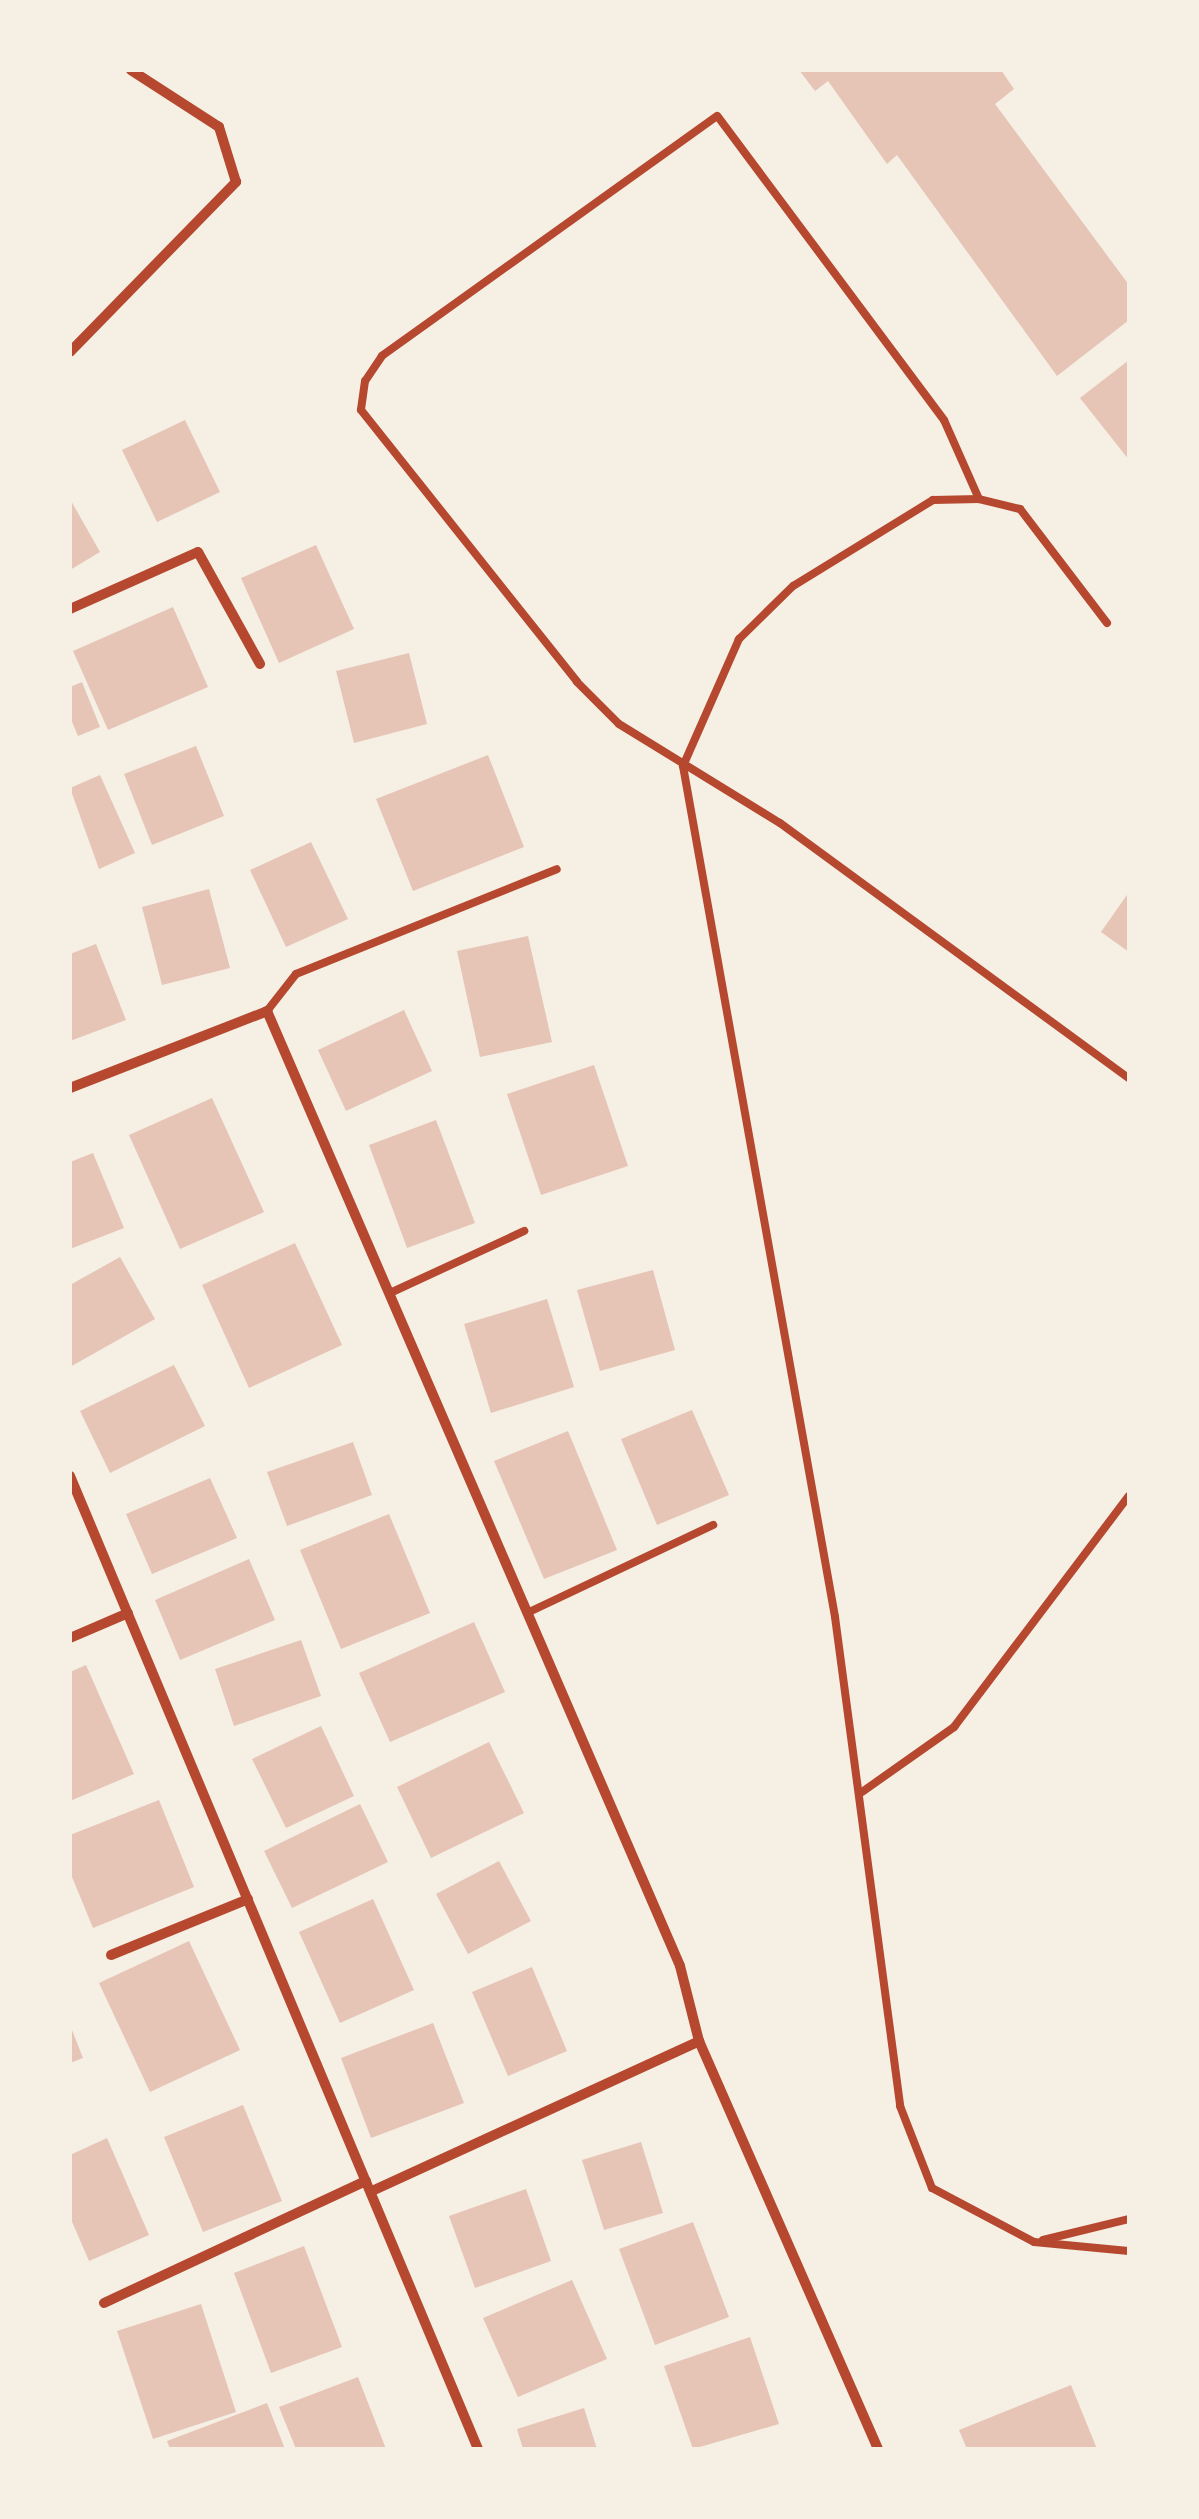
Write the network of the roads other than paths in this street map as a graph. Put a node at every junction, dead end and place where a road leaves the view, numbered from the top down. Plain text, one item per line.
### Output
1 (131, 70) edge
2 (70, 352) edge
3 (980, 499) junction
4 (70, 609) edge
5 (1107, 623) dead end
6 (260, 664) dead end
7 (683, 766) junction
8 (557, 868) dead end
9 (268, 1011) junction
10 (1129, 1078) edge
11 (70, 1088) edge
12 (524, 1231) dead end
13 (390, 1294) junction
14 (70, 1476) edge
15 (1129, 1496) edge
16 (713, 1526) dead end
17 (527, 1612) junction
18 (128, 1613) junction
19 (70, 1638) edge
20 (862, 1792) junction
21 (248, 1899) junction
22 (111, 1955) dead end
23 (698, 2041) junction
24 (369, 2186) junction
25 (1129, 2219) edge
26 (1034, 2242) junction
27 (1129, 2251) edge
28 (104, 2303) dead end
29 (478, 2449) edge
30 (878, 2449) edge

1 - 2 street
3 - 5 lane
3 - 7 lane
3 - 7 lane
4 - 6 street
7 - 10 lane
7 - 20 lane
8 - 9 lane
9 - 11 street
9 - 13 street
12 - 13 lane
13 - 17 street
14 - 18 street
15 - 20 lane
16 - 17 lane
17 - 23 street
18 - 19 street
18 - 21 street
20 - 26 lane
21 - 22 street
21 - 24 street
23 - 24 street
23 - 30 street
24 - 28 street
24 - 29 street
25 - 26 lane
26 - 27 lane

